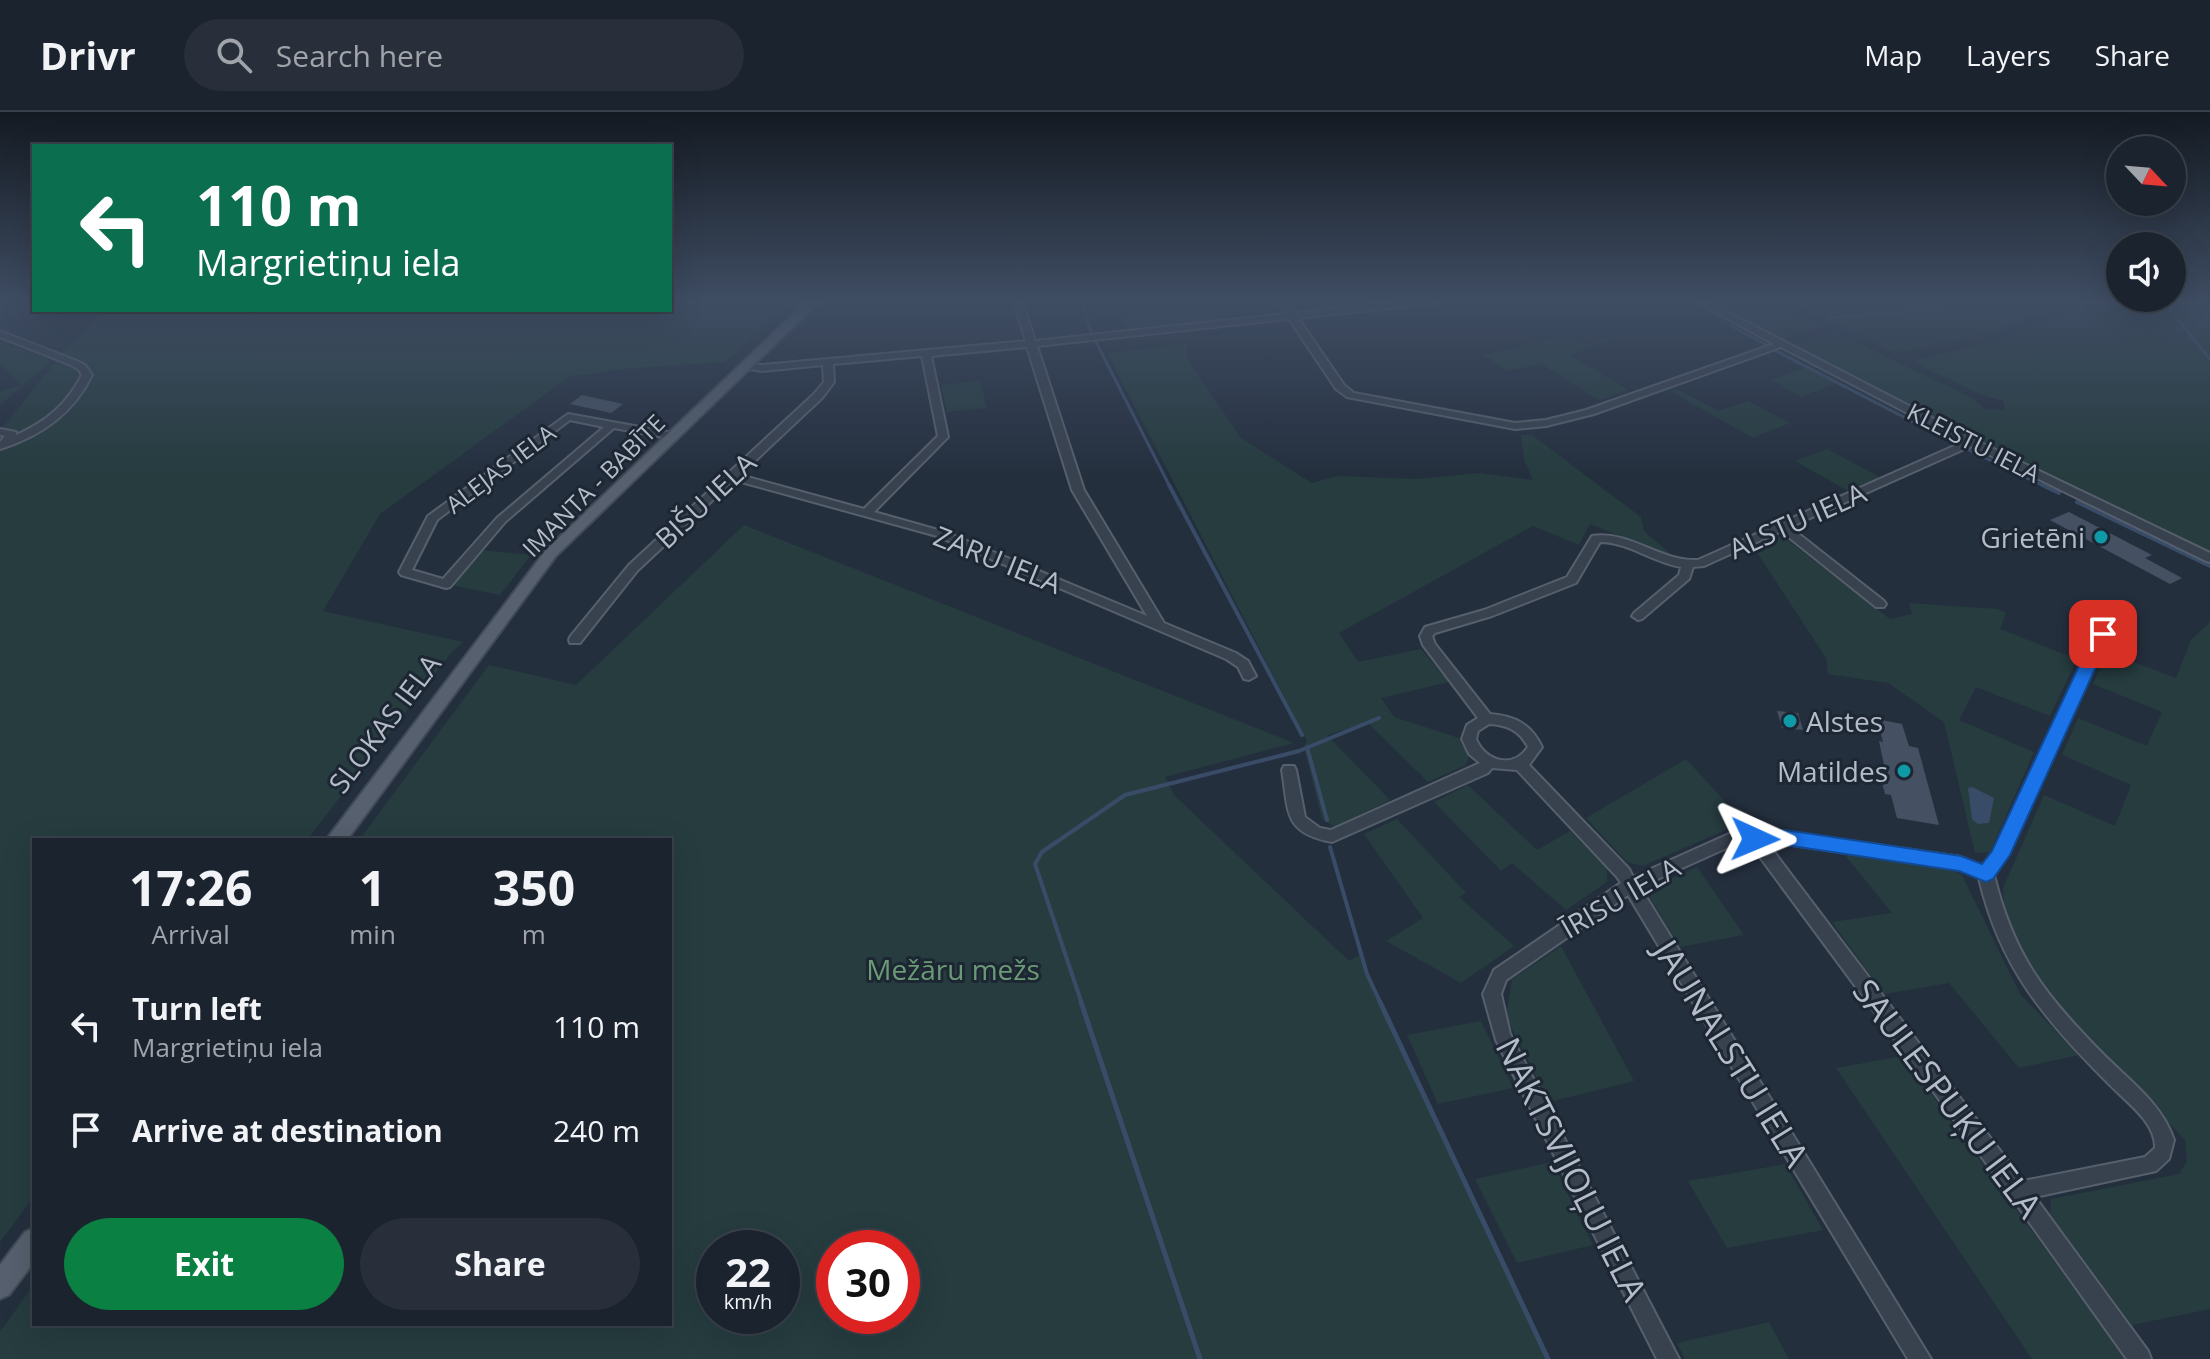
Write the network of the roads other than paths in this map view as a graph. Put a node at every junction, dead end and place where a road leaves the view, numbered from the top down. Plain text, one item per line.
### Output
1 (60, 358) edge
2 (754, 358) edge
3 (875, 358) edge
4 (927, 358) edge
5 (1035, 358) edge
6 (1319, 358) edge
7 (1742, 358) edge
8 (1809, 358) edge
9 (828, 362) junction
10 (746, 366) junction
11 (612, 425) junction
12 (0, 432) edge
13 (673, 436) junction
14 (1971, 442) junction
15 (2, 445) edge
16 (732, 476) junction
17 (866, 513) junction
18 (1783, 527) junction
19 (2210, 558) edge
20 (1687, 565) junction
21 (1880, 604) dead end
22 (1638, 616) dead end
23 (1159, 626) junction
24 (2103, 634) dead end
25 (575, 640) dead end
26 (483, 645) joint
27 (1249, 676) dead end
28 (1486, 719) junction
29 (1489, 762) junction
30 (1520, 764) junction
31 (1289, 770) dead end
32 (338, 838) edge
33 (1755, 839) junction
34 (1986, 874) junction
35 (1630, 885) junction
36 (1500, 975) joint
37 (2019, 1191) junction
38 (32, 1244) edge
39 (0, 1286) edge
40 (1668, 1359) edge
41 (1920, 1359) edge
42 (2140, 1359) edge

1 - 15 street
2 - 10 main road, IMANTA - BABĪTE
3 - 9 street
4 - 17 street
5 - 23 street
6 - 7 street
8 - 14 street, KLEISTU IELA
9 - 10 street
9 - 16 street, BIŠU IELA
10 - 13 main road, IMANTA - BABĪTE
11 - 11 street, ALEJAS IELA
11 - 13 street
12 - 15 street
13 - 26 main road, IMANTA - BABĪTE
14 - 18 street, ALSTU IELA
14 - 19 street, KLEISTU IELA
16 - 17 street, ZARU IELA
16 - 25 street, BIŠU IELA
17 - 23 street, ZARU IELA
18 - 20 street, ALSTU IELA
18 - 21 street
20 - 22 street, ALSTU IELA
20 - 28 street
23 - 27 street, ZARU IELA
24 - 34 street
26 - 32 main road, SLOKAS IELA
28 - 29 street
28 - 30 street
29 - 30 street
29 - 31 street
30 - 35 street, JAUNALSTU IELA
33 - 34 street, ĪRISU IELA
33 - 35 street, ĪRISU IELA
33 - 37 street, SAULESPUĶU IELA
34 - 37 street
35 - 36 street, ĪRISU IELA
35 - 41 street, JAUNALSTU IELA
36 - 40 street, NAKTSVIJOĻU IELA
37 - 42 street, SAULESPUĶU IELA
38 - 39 main road

